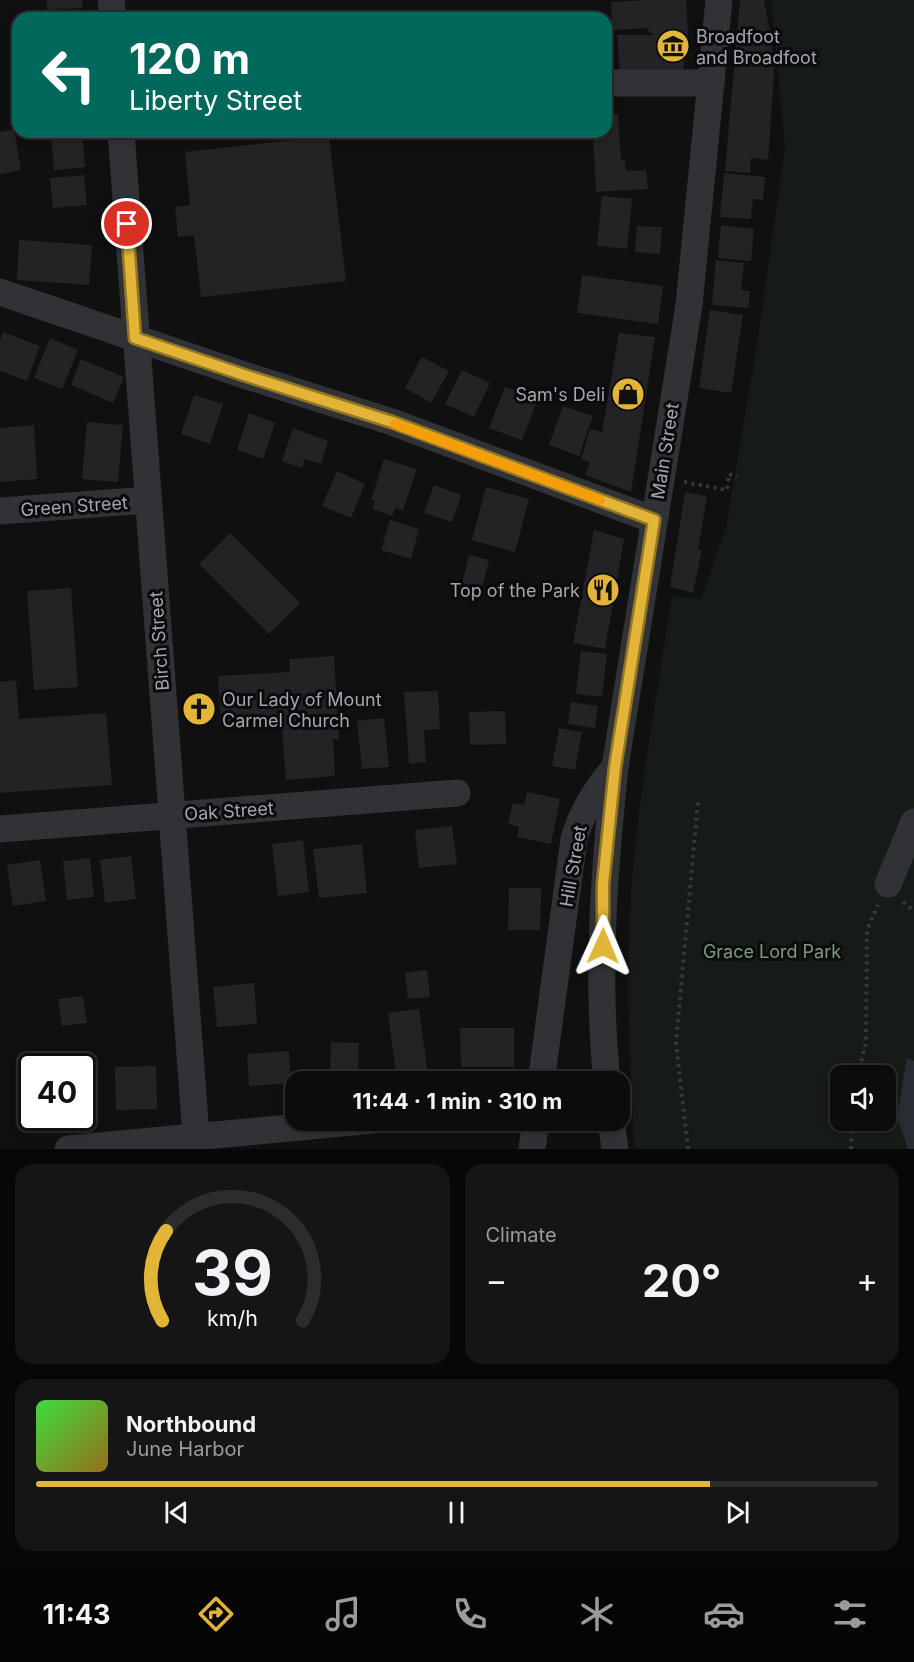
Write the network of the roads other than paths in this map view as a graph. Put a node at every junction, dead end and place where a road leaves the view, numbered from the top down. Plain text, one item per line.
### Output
1 (719, 0) edge
2 (612, 83) edge
3 (711, 83) junction
4 (121, 138) edge
5 (0, 292) edge
6 (135, 338) junction
7 (148, 500) junction
8 (0, 512) edge
9 (654, 520) junction
10 (615, 767) junction
11 (457, 793) dead end
12 (172, 816) junction
13 (914, 822) edge
14 (0, 829) edge
15 (888, 884) road end
16 (542, 1071) edge
17 (606, 1071) edge
18 (289, 1131) edge
19 (534, 1131) edge
20 (613, 1131) edge
21 (197, 1143) edge
22 (68, 1149) edge
23 (532, 1149) edge
24 (615, 1149) edge

1 - 3 street, Main Street
2 - 3 street
3 - 9 street, Main Street
4 - 6 street, Birch Street
5 - 6 street
6 - 7 street, Birch Street
6 - 9 street
7 - 8 street, Green Street
7 - 12 street, Birch Street
9 - 10 street, Main Street
10 - 16 street, Hill Street
10 - 17 street, Main Street
11 - 12 street, Oak Street
12 - 14 street, Oak Street
12 - 21 street, Birch Street
13 - 15 street
18 - 21 street
19 - 23 street
20 - 24 street
21 - 22 street

